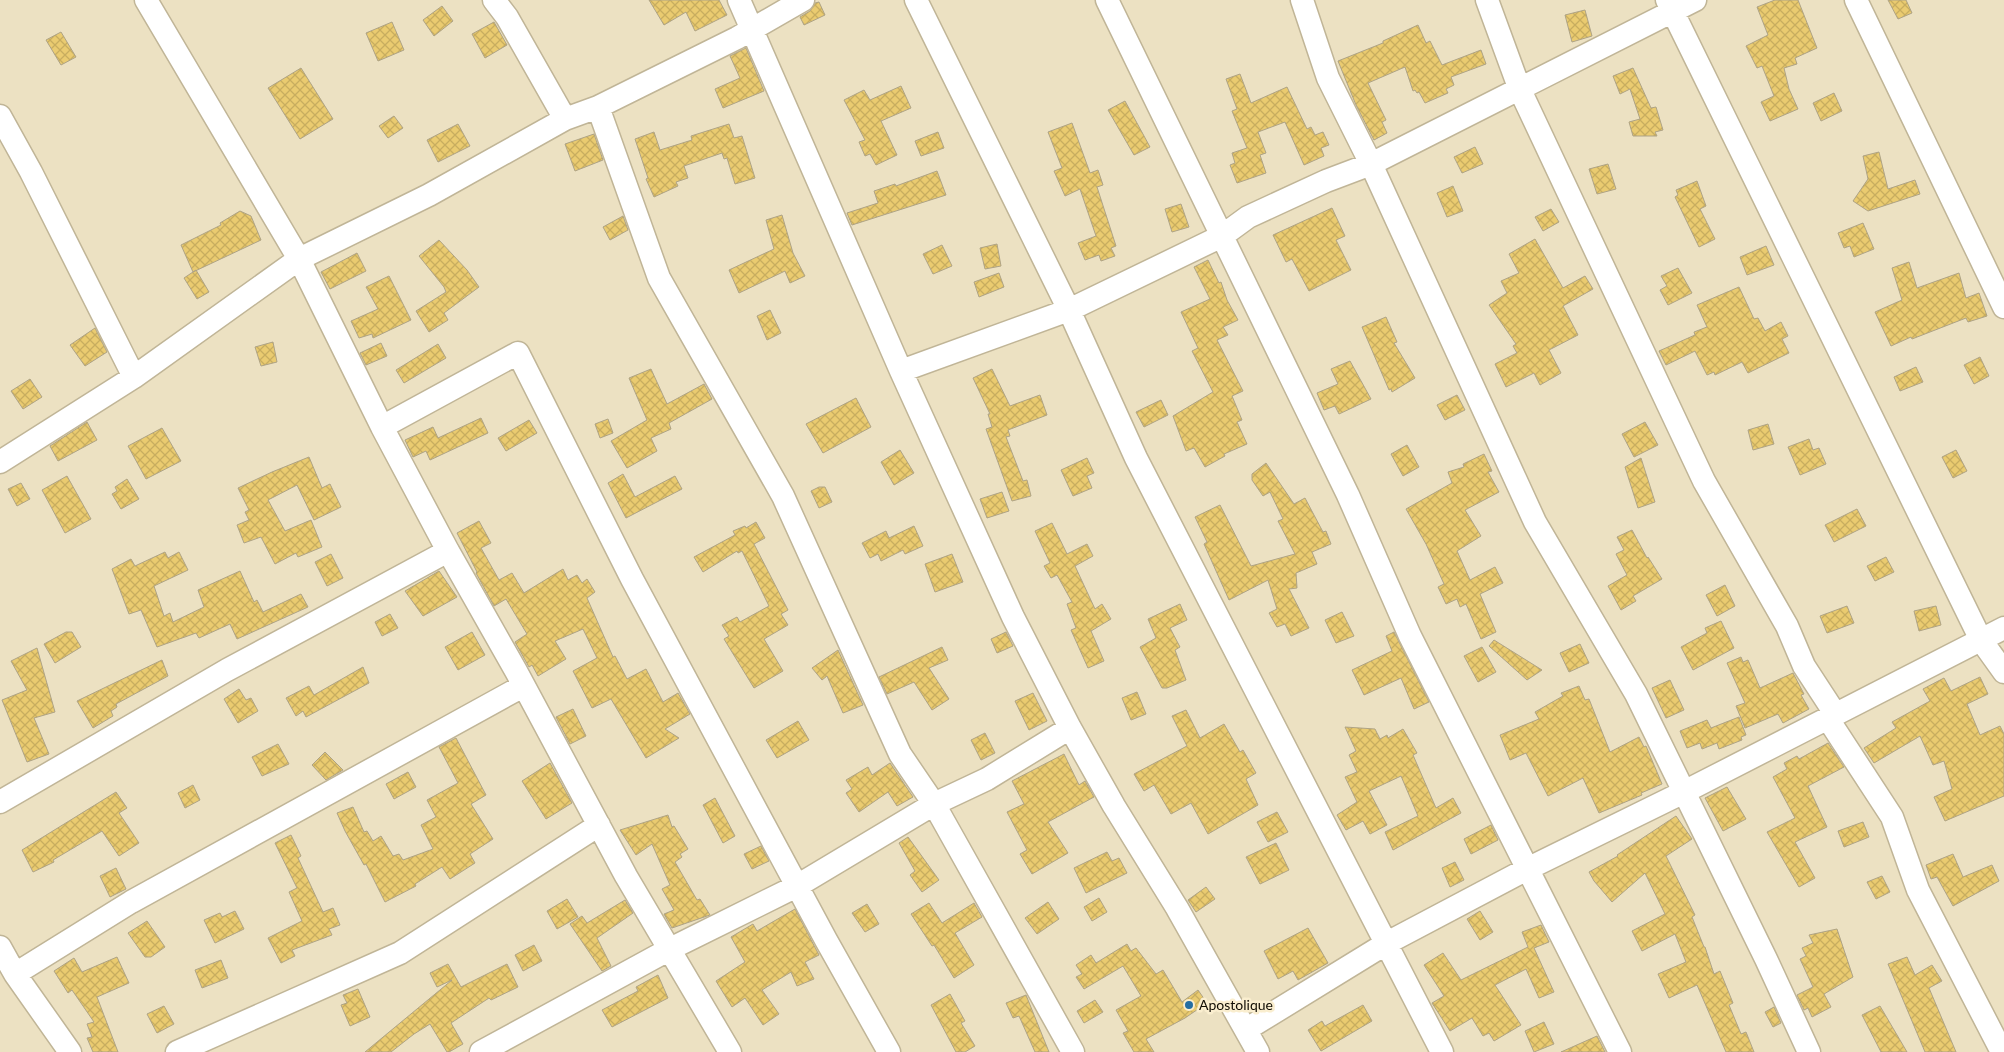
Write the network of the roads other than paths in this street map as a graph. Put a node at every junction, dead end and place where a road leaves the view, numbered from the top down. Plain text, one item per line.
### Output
1 (146, 0) edge
2 (494, 0) edge
3 (739, 0) edge
4 (803, 0) edge
5 (916, 0) edge
6 (1107, 0) edge
7 (1302, 0) edge
8 (1487, 0) edge
9 (1695, 0) edge
10 (1856, 0) edge
11 (1670, 6) edge
12 (752, 30) junction
13 (1520, 90) junction
14 (598, 107) junction
15 (0, 116) edge
16 (565, 119) junction
17 (1371, 164) junction
18 (1222, 236) junction
19 (300, 259) junction
20 (2004, 307) edge
21 (1069, 310) junction
22 (902, 371) junction
23 (134, 377) junction
24 (382, 427) junction
25 (0, 462) edge
26 (448, 551) junction
27 (2004, 628) edge
28 (1981, 640) junction
29 (2004, 672) edge
30 (524, 686) junction
31 (1832, 717) junction
32 (1070, 728) junction
33 (1684, 792) junction
34 (0, 802) edge
35 (934, 804) junction
36 (599, 825) junction
37 (1527, 868) junction
38 (797, 886) junction
39 (1387, 943) junction
40 (0, 947) edge
41 (670, 949) junction
42 (15, 974) junction
43 (1247, 1029) junction
44 (70, 1052) edge
45 (177, 1052) edge
46 (481, 1052) edge
47 (730, 1052) edge
48 (889, 1052) edge
49 (1073, 1052) edge
50 (1258, 1052) edge
51 (1442, 1052) edge
52 (1620, 1052) edge
53 (1809, 1052) edge
54 (2002, 1052) edge

1 - 19 street
2 - 16 street
3 - 12 street
4 - 12 street
5 - 21 street
6 - 18 street
7 - 17 street
8 - 13 street
9 - 11 street
10 - 20 street
11 - 13 street
11 - 28 street
12 - 14 street
12 - 22 street
13 - 17 street
13 - 31 street
14 - 16 street
14 - 35 street
15 - 23 street
16 - 19 street
17 - 18 street
17 - 33 street
18 - 21 street
18 - 37 street
19 - 23 street
19 - 24 street
21 - 22 street
21 - 39 street
22 - 32 street
23 - 25 street
24 - 26 street
24 - 38 street
26 - 30 street
26 - 34 street
27 - 28 street
28 - 29 street
28 - 31 street
30 - 36 street
30 - 42 street
31 - 33 street
31 - 54 street
32 - 35 street
32 - 43 street
33 - 37 street
33 - 53 street
35 - 38 street
35 - 49 street
36 - 41 street
36 - 45 street
37 - 39 street
37 - 52 street
38 - 41 street
38 - 48 street
39 - 43 street
39 - 51 street
40 - 42 street
41 - 46 street
41 - 47 street
42 - 44 street
43 - 50 street

